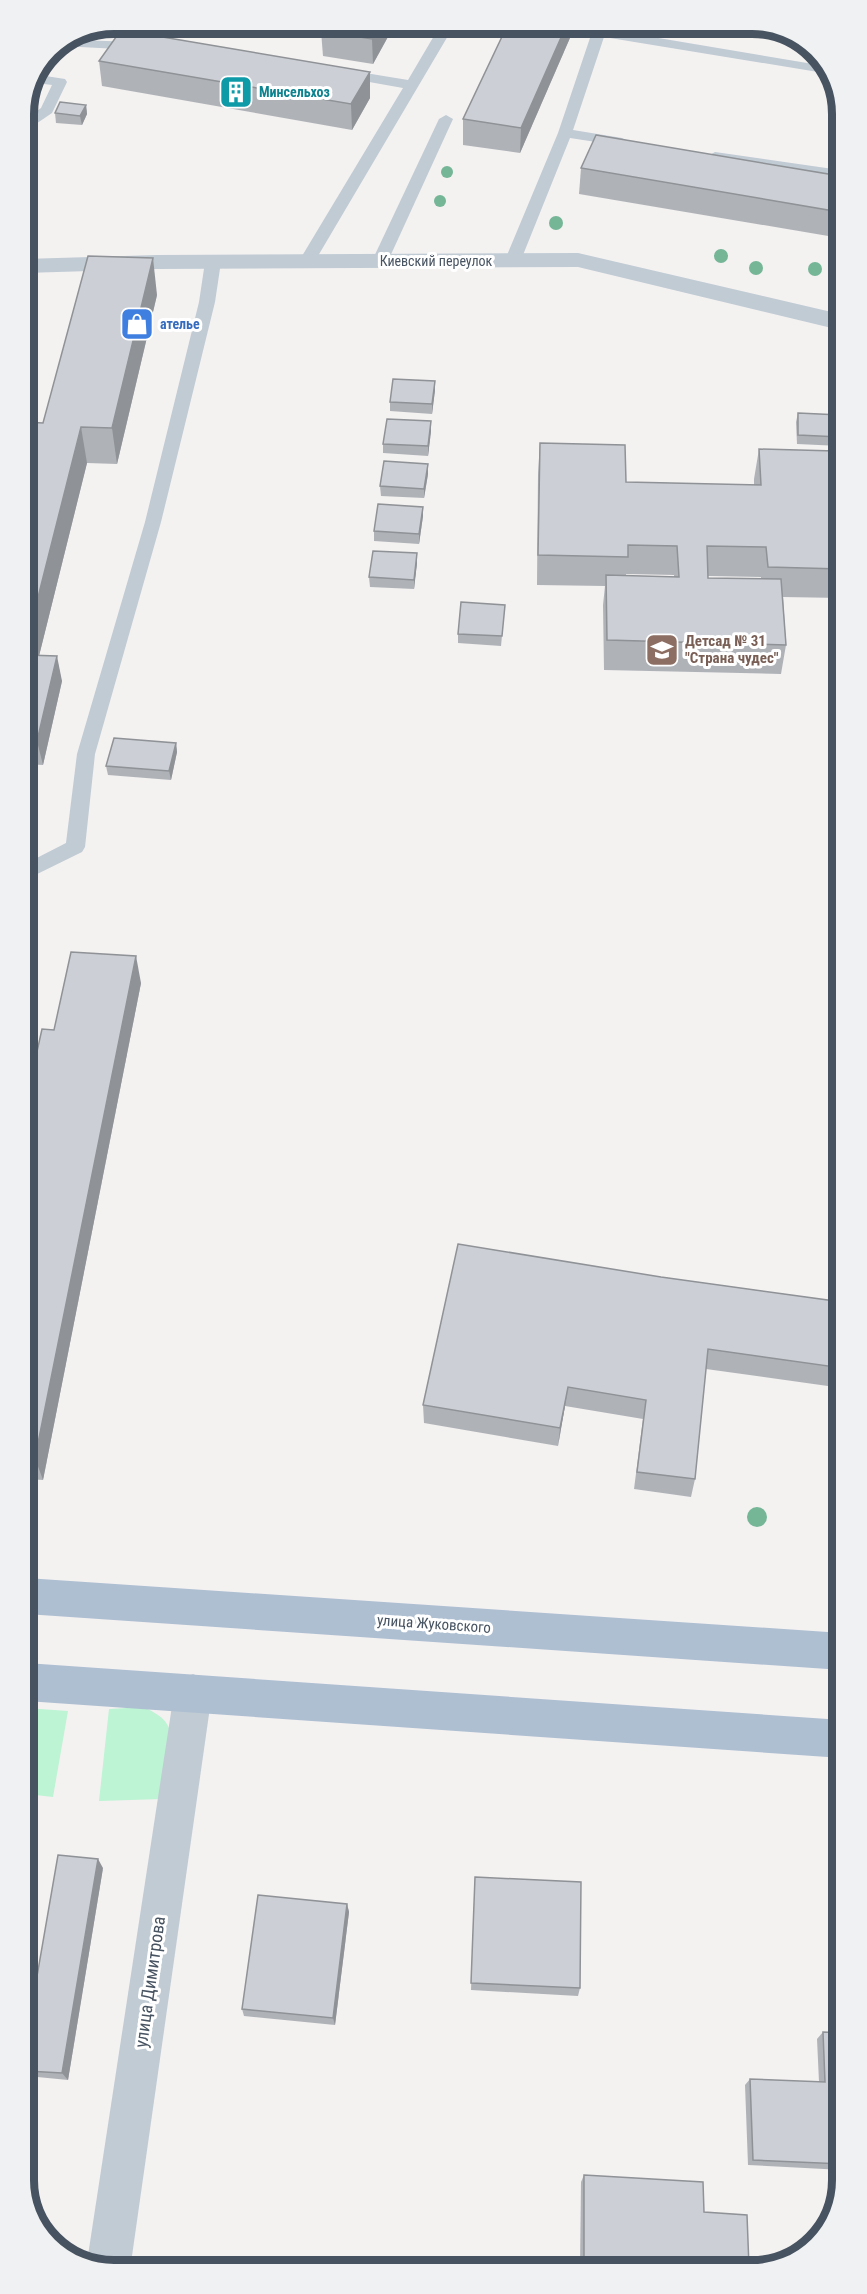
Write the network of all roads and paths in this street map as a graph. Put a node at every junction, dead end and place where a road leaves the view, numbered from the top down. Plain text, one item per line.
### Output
1 (442, 35) edge
2 (598, 35) edge
3 (615, 35) edge
4 (76, 44) edge
5 (150, 46) edge
6 (321, 70) edge
7 (819, 70) edge
8 (43, 80) edge
9 (412, 85) junction
10 (35, 119) edge
11 (446, 119) dead end
12 (565, 133) junction
13 (634, 144) edge
14 (702, 154) edge
15 (832, 173) edge
16 (513, 260) junction
17 (307, 261) junction
18 (380, 261) junction
19 (213, 262) junction
20 (35, 266) edge
21 (832, 320) edge
22 (35, 868) edge
23 (34, 1597) edge
24 (832, 1651) edge
25 (34, 1683) edge
26 (193, 1693) junction
27 (832, 1737) edge
28 (110, 2259) edge

1 - 9 lane
2 - 12 lane
3 - 7 lane
4 - 5 lane
6 - 9 lane
8 - 10 lane
9 - 17 lane
11 - 18 lane
12 - 13 lane
12 - 16 lane
14 - 15 lane
16 - 18 street, Киевский переулок
16 - 21 street, Киевский переулок
17 - 18 street, Киевский переулок
17 - 19 street, Киевский переулок
19 - 20 street, Киевский переулок
19 - 22 lane
23 - 24 main road, улица Жуковского
25 - 26 main road
26 - 27 main road
26 - 28 street, улица Димитрова

